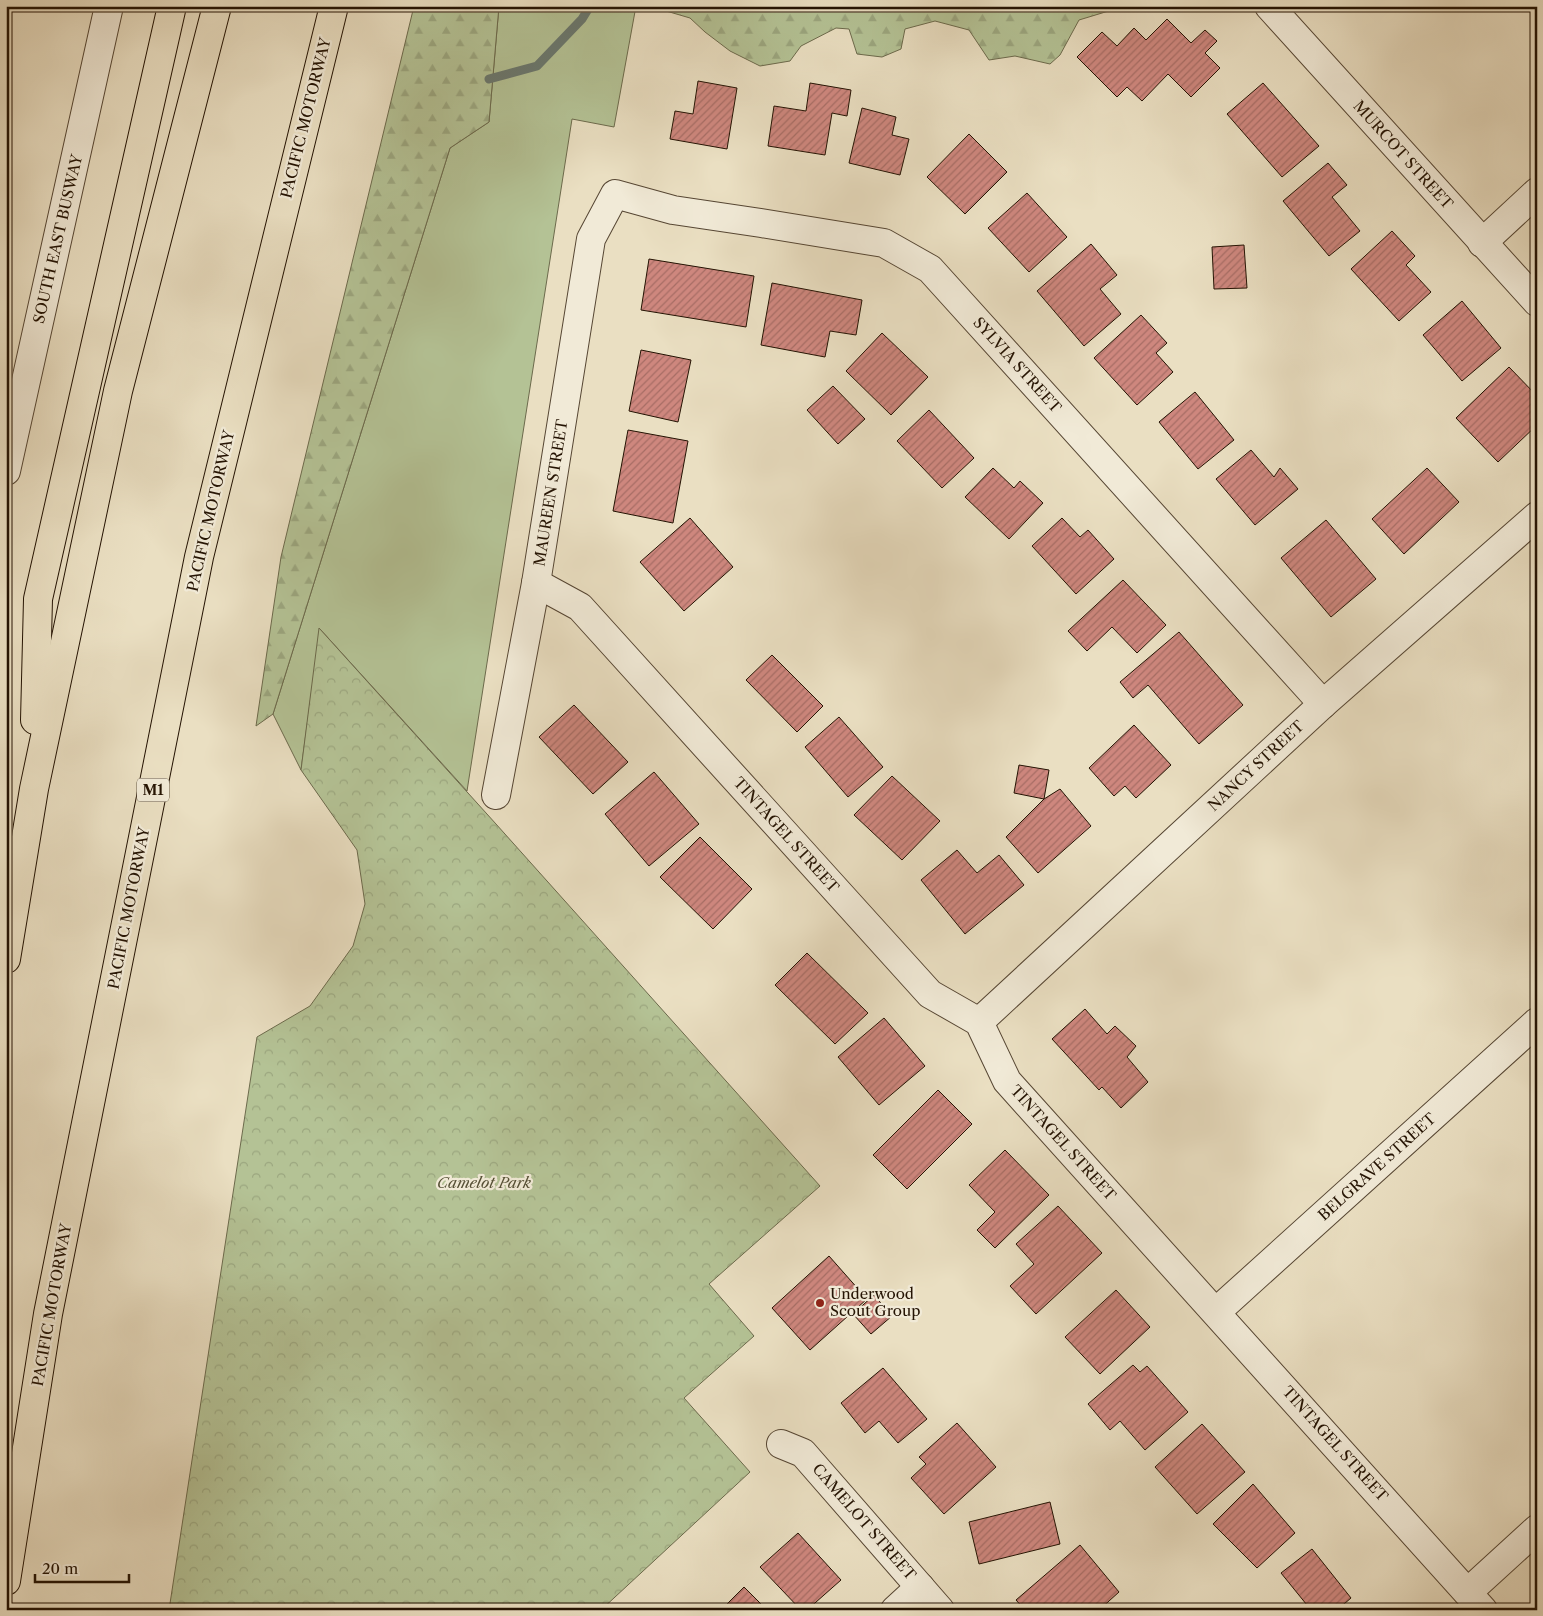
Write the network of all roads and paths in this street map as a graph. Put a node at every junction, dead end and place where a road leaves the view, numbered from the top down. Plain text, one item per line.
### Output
1 (109, 6) edge
2 (172, 6) edge
3 (216, 6) edge
4 (334, 6) edge
5 (1270, 6) edge
6 (1537, 192) edge
7 (614, 194) joint
8 (1482, 243) junction
9 (1537, 302) edge
10 (6, 471) edge
11 (1537, 516) edge
12 (536, 583) junction
13 (1322, 704) junction
14 (34, 789) junction
15 (496, 795) dead end
16 (6, 959) edge
17 (979, 1022) junction
18 (1537, 1022) edge
19 (1216, 1312) junction
20 (781, 1444) dead end
21 (1537, 1529) edge
22 (6, 1581) edge
23 (920, 1587) junction
24 (1476, 1601) edge
25 (895, 1610) edge
26 (940, 1610) edge

1 - 10 street, SOUTH EAST BUSWAY
2 - 14 highway
3 - 14 highway
4 - 22 highway, PACIFIC MOTORWAY / M1
5 - 8 street, MURCOT STREET
6 - 8 street
7 - 12 street, MAUREEN STREET
7 - 13 street, SYLVIA STREET
8 - 9 street, MURCOT STREET
11 - 13 street, NANCY STREET
12 - 15 street, MAUREEN STREET
12 - 17 street, TINTAGEL STREET
13 - 17 street, NANCY STREET
14 - 16 highway
17 - 19 street, TINTAGEL STREET
18 - 19 street, BELGRAVE STREET
19 - 24 street, TINTAGEL STREET
20 - 23 street, CAMELOT STREET
21 - 24 street
23 - 25 street
23 - 26 street, CAMELOT STREET

